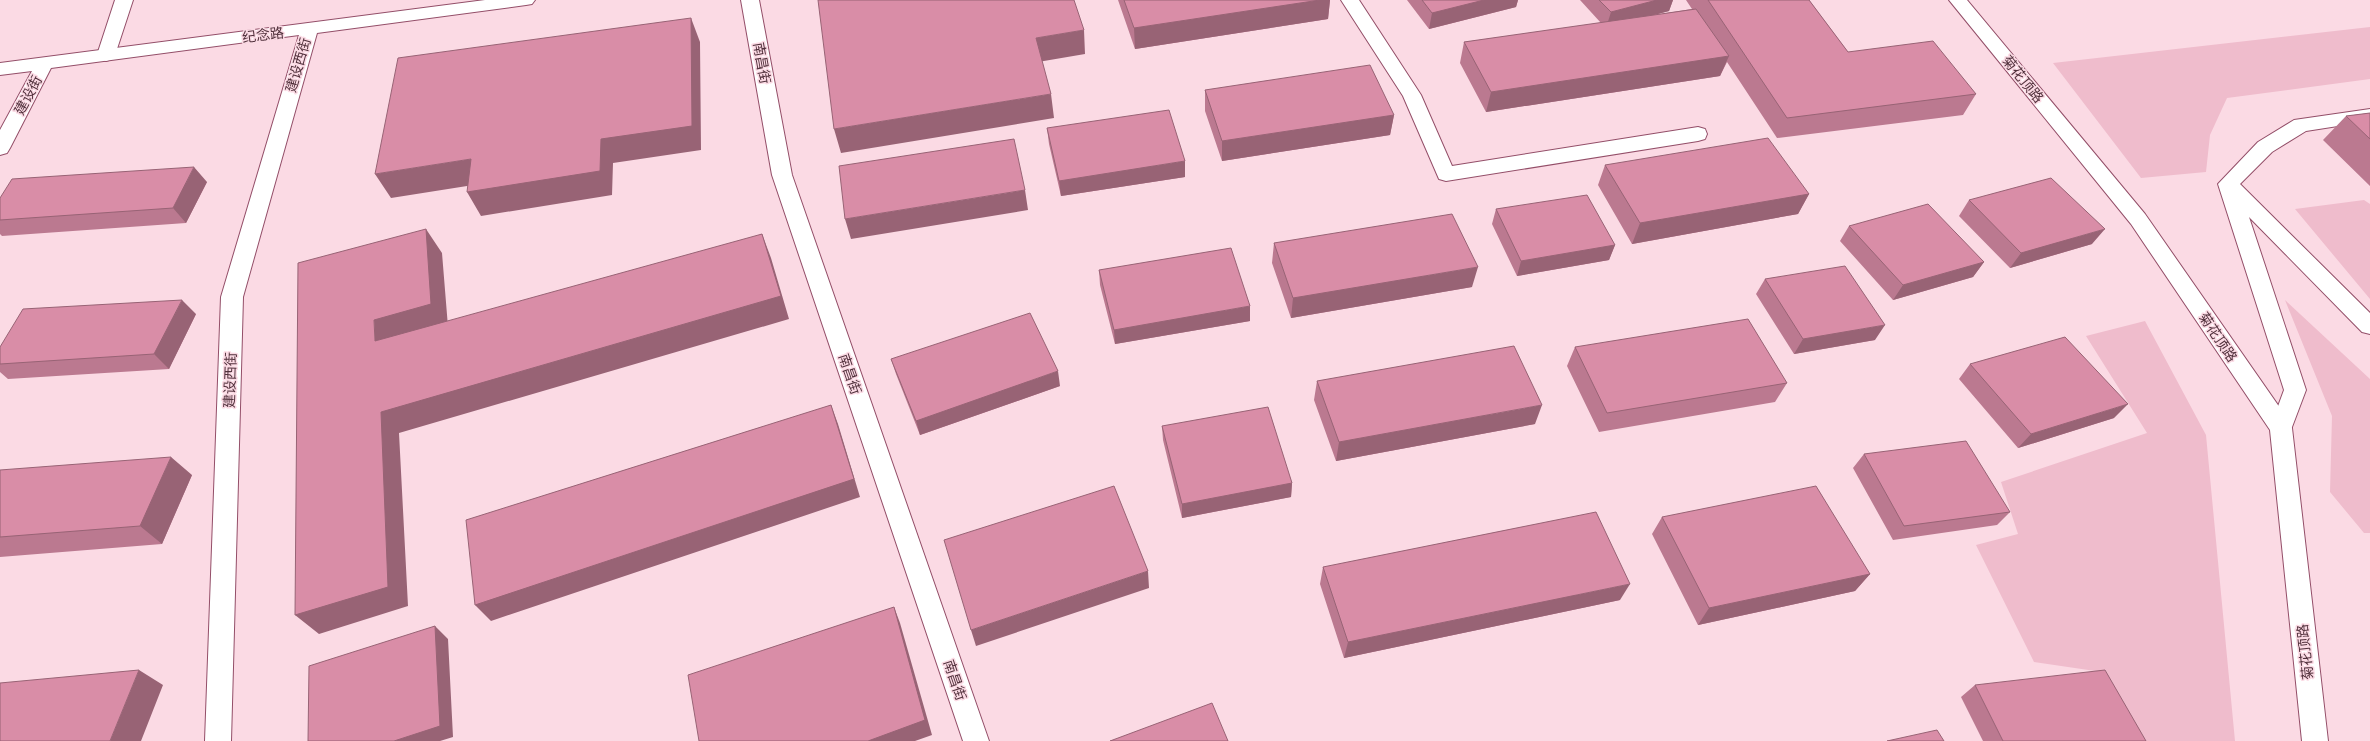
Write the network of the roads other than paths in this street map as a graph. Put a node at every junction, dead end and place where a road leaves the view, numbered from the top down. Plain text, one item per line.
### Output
1 (124, 0) edge
2 (526, 0) edge
3 (750, 0) edge
4 (1350, 0) edge
5 (1958, 0) edge
6 (309, 30) junction
7 (106, 55) junction
8 (45, 63) junction
9 (0, 69) edge
10 (2370, 115) edge
11 (1698, 134) dead end
12 (0, 148) edge
13 (2228, 184) junction
14 (2370, 326) edge
15 (2281, 428) junction
16 (218, 741) edge
17 (976, 741) edge
18 (2315, 741) edge

1 - 7 street
2 - 6 street, 纪念路
3 - 17 street, 南昌街
4 - 11 street
5 - 15 street, 菊花顶路
6 - 7 street, 纪念路
6 - 16 street, 建设西街
7 - 8 street, 纪念路
8 - 9 street, 纪念路
8 - 12 street, 建设街
10 - 13 street
13 - 14 street
13 - 15 street
15 - 18 street, 菊花顶路

